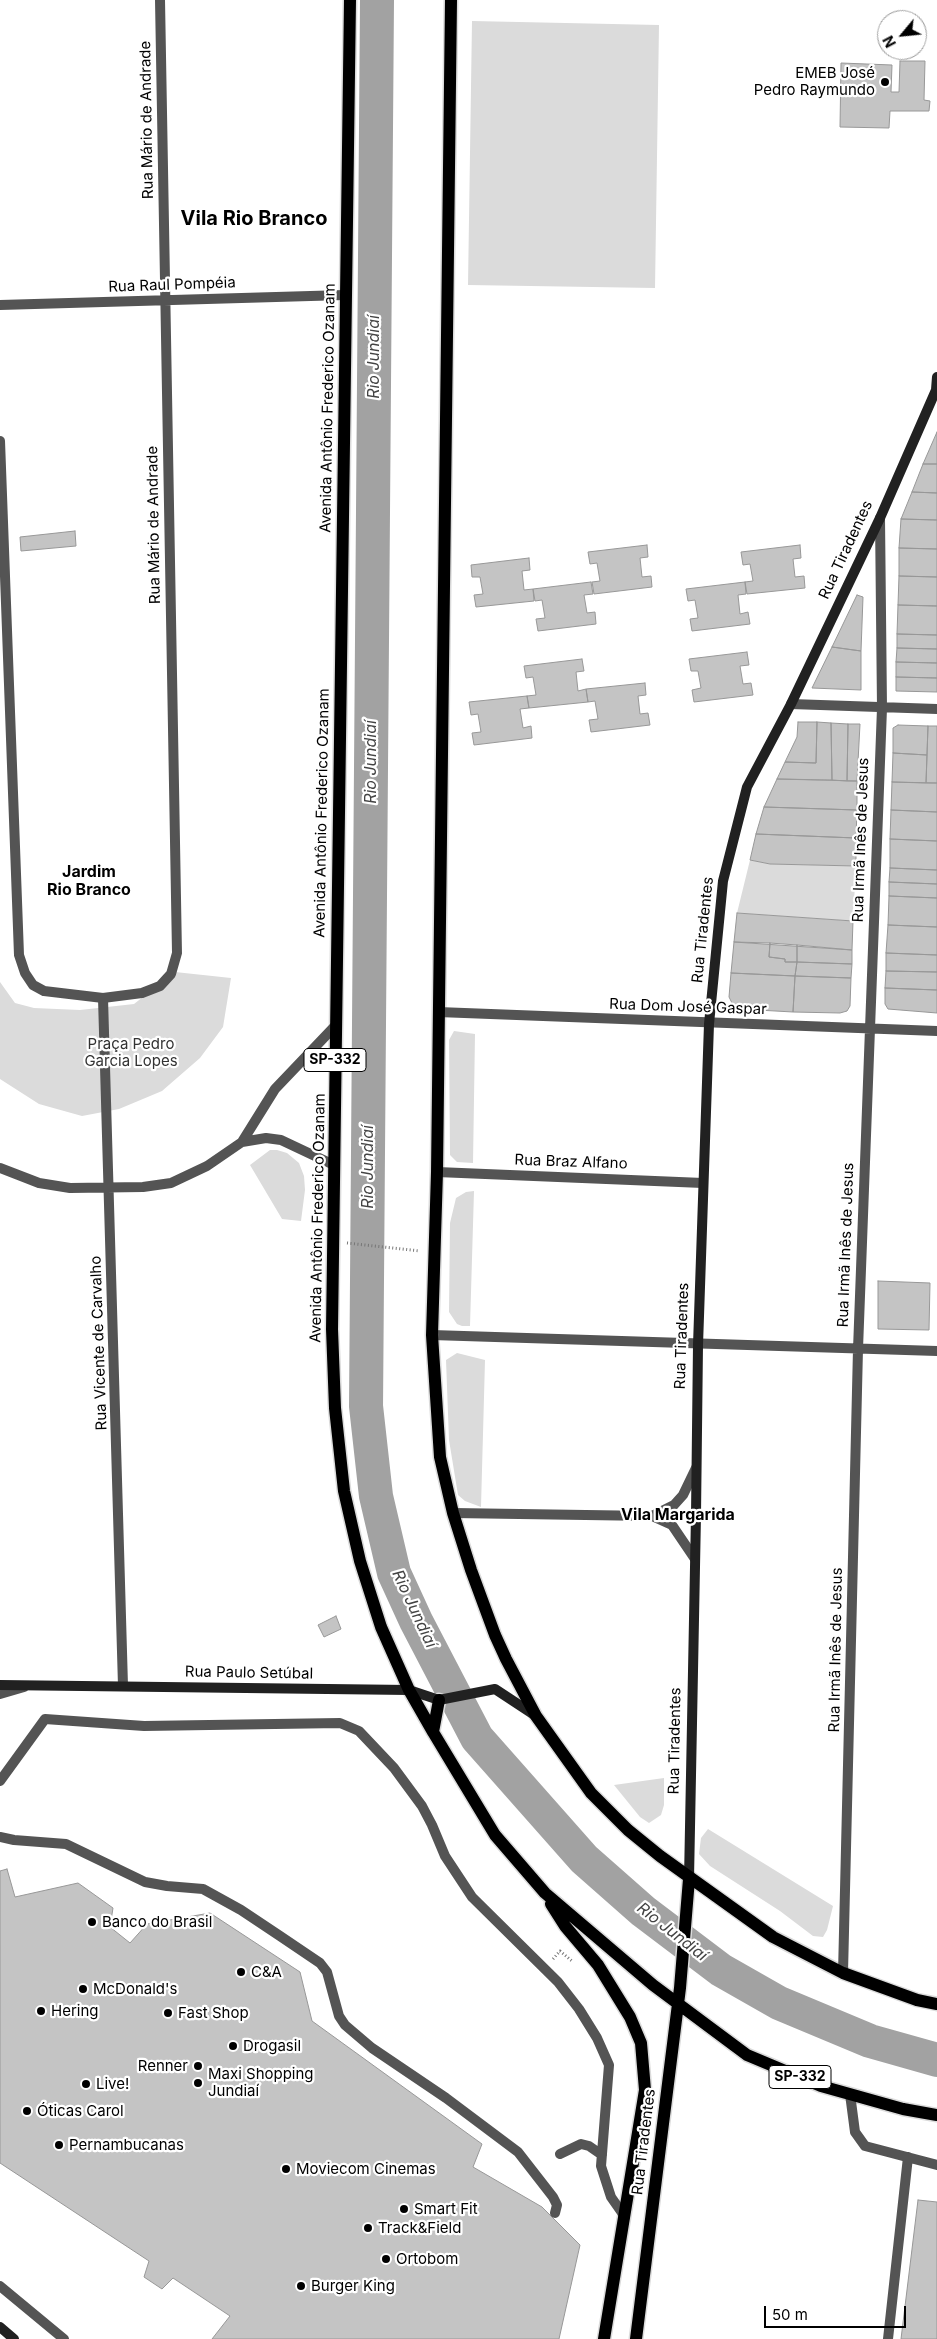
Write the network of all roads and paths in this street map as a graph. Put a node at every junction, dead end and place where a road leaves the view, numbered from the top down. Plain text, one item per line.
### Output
1 (160, 0) edge
2 (350, 0) edge
3 (451, 0) edge
4 (345, 295) junction
5 (164, 300) junction
6 (0, 305) edge
7 (937, 377) edge
8 (937, 390) edge
9 (0, 441) edge
10 (880, 518) junction
11 (790, 704) junction
12 (882, 708) junction
13 (937, 709) edge
14 (103, 998) junction
15 (438, 1012) junction
16 (709, 1024) junction
17 (336, 1025) junction
18 (869, 1029) junction
19 (937, 1030) edge
20 (242, 1142) junction
21 (334, 1165) junction
22 (0, 1168) edge
23 (437, 1172) junction
24 (703, 1183) junction
25 (110, 1188) junction
26 (348, 1243) dead end
27 (402, 1250) dead end
28 (432, 1334) junction
29 (698, 1345) junction
30 (858, 1349) junction
31 (937, 1351) edge
32 (696, 1468) junction
33 (453, 1513) junction
34 (652, 1516) junction
35 (695, 1559) junction
36 (0, 1685) edge
37 (27, 1686) junction
38 (124, 1686) junction
39 (409, 1690) junction
40 (0, 1694) edge
41 (439, 1700) junction
42 (536, 1716) junction
43 (433, 1732) junction
44 (0, 1781) edge
45 (0, 1837) edge
46 (689, 1879) junction
47 (545, 1893) junction
48 (575, 1964) dead end
49 (544, 1968) junction
50 (843, 1973) junction
51 (937, 2004) edge
52 (677, 2005) junction
53 (850, 2094) junction
54 (937, 2115) edge
55 (560, 2154) dead end
56 (602, 2155) junction
57 (908, 2157) junction
58 (937, 2165) edge
59 (555, 2213) dead end
60 (625, 2217) junction
61 (0, 2286) edge
62 (0, 2327) edge
63 (14, 2339) edge
64 (64, 2339) edge
65 (604, 2339) edge
66 (636, 2339) edge
67 (888, 2339) edge

1 - 5 street, Rua Mário de Andrade
2 - 4 main road, Avenida Antônio Frederico Ozanam / SP-332
3 - 15 main road
4 - 5 street, Rua Raul Pompéia
4 - 17 main road, Avenida Antônio Frederico Ozanam / SP-332
5 - 6 street, Rua Raul Pompéia
5 - 14 street, Rua Mário de Andrade
7 - 8 street, Rua Tiradentes
8 - 10 street, Rua Tiradentes
9 - 14 street, Rua Mário de Andrade
10 - 11 street, Rua Tiradentes
10 - 12 street, Rua Irmã Inês de Jesus
11 - 12 street
11 - 16 street, Rua Tiradentes
12 - 13 street
12 - 18 street, Rua Irmã Inês de Jesus
14 - 25 street, Rua Vicente de Carvalho
15 - 16 street, Rua Dom José Gaspar
15 - 23 main road
16 - 18 street, Rua Dom José Gaspar
16 - 24 street, Rua Tiradentes
17 - 20 street
17 - 21 main road, Avenida Antônio Frederico Ozanam / SP-332
18 - 19 street, Rua Dom José Gaspar
18 - 30 street, Rua Irmã Inês de Jesus
20 - 21 street
20 - 25 street
21 - 39 main road, Avenida Antônio Frederico Ozanam / SP-332
22 - 25 street
23 - 24 street, Rua Braz Alfano
23 - 28 main road
24 - 29 street, Rua Tiradentes
25 - 38 street, Rua Vicente de Carvalho
26 - 27 path
28 - 29 street
28 - 33 main road
29 - 30 street
29 - 32 street, Rua Tiradentes
30 - 31 street
30 - 50 street, Rua Irmã Inês de Jesus
32 - 34 street
32 - 35 street, Rua Tiradentes
33 - 34 street
33 - 42 main road
34 - 35 street
35 - 46 street, Rua Tiradentes
36 - 37 street, Rua Paulo Setúbal
37 - 38 street, Rua Paulo Setúbal
37 - 40 street
38 - 39 street, Rua Paulo Setúbal
39 - 41 street, Rua Paulo Setúbal
39 - 43 main road, Avenida Antônio Frederico Ozanam / SP-332
41 - 42 street, Rua Paulo Setúbal
41 - 43 main road
42 - 46 main road
43 - 47 main road, Avenida Antônio Frederico Ozanam / SP-332
44 - 49 street
45 - 59 street
46 - 50 main road
46 - 52 main road, Rua Tiradentes
47 - 52 main road, Avenida Antônio Frederico Ozanam / SP-332
47 - 60 main road, Rua Tiradentes
48 - 49 path
49 - 56 street
50 - 51 main road
52 - 53 main road, Avenida Antônio Frederico Ozanam / SP-332
52 - 66 main road, Rua Tiradentes
53 - 54 main road, Avenida Antônio Frederico Ozanam / SP-332
53 - 57 street
55 - 56 street
56 - 60 street
57 - 58 street
57 - 67 street
60 - 65 main road, Rua Tiradentes
61 - 64 street
62 - 63 street

